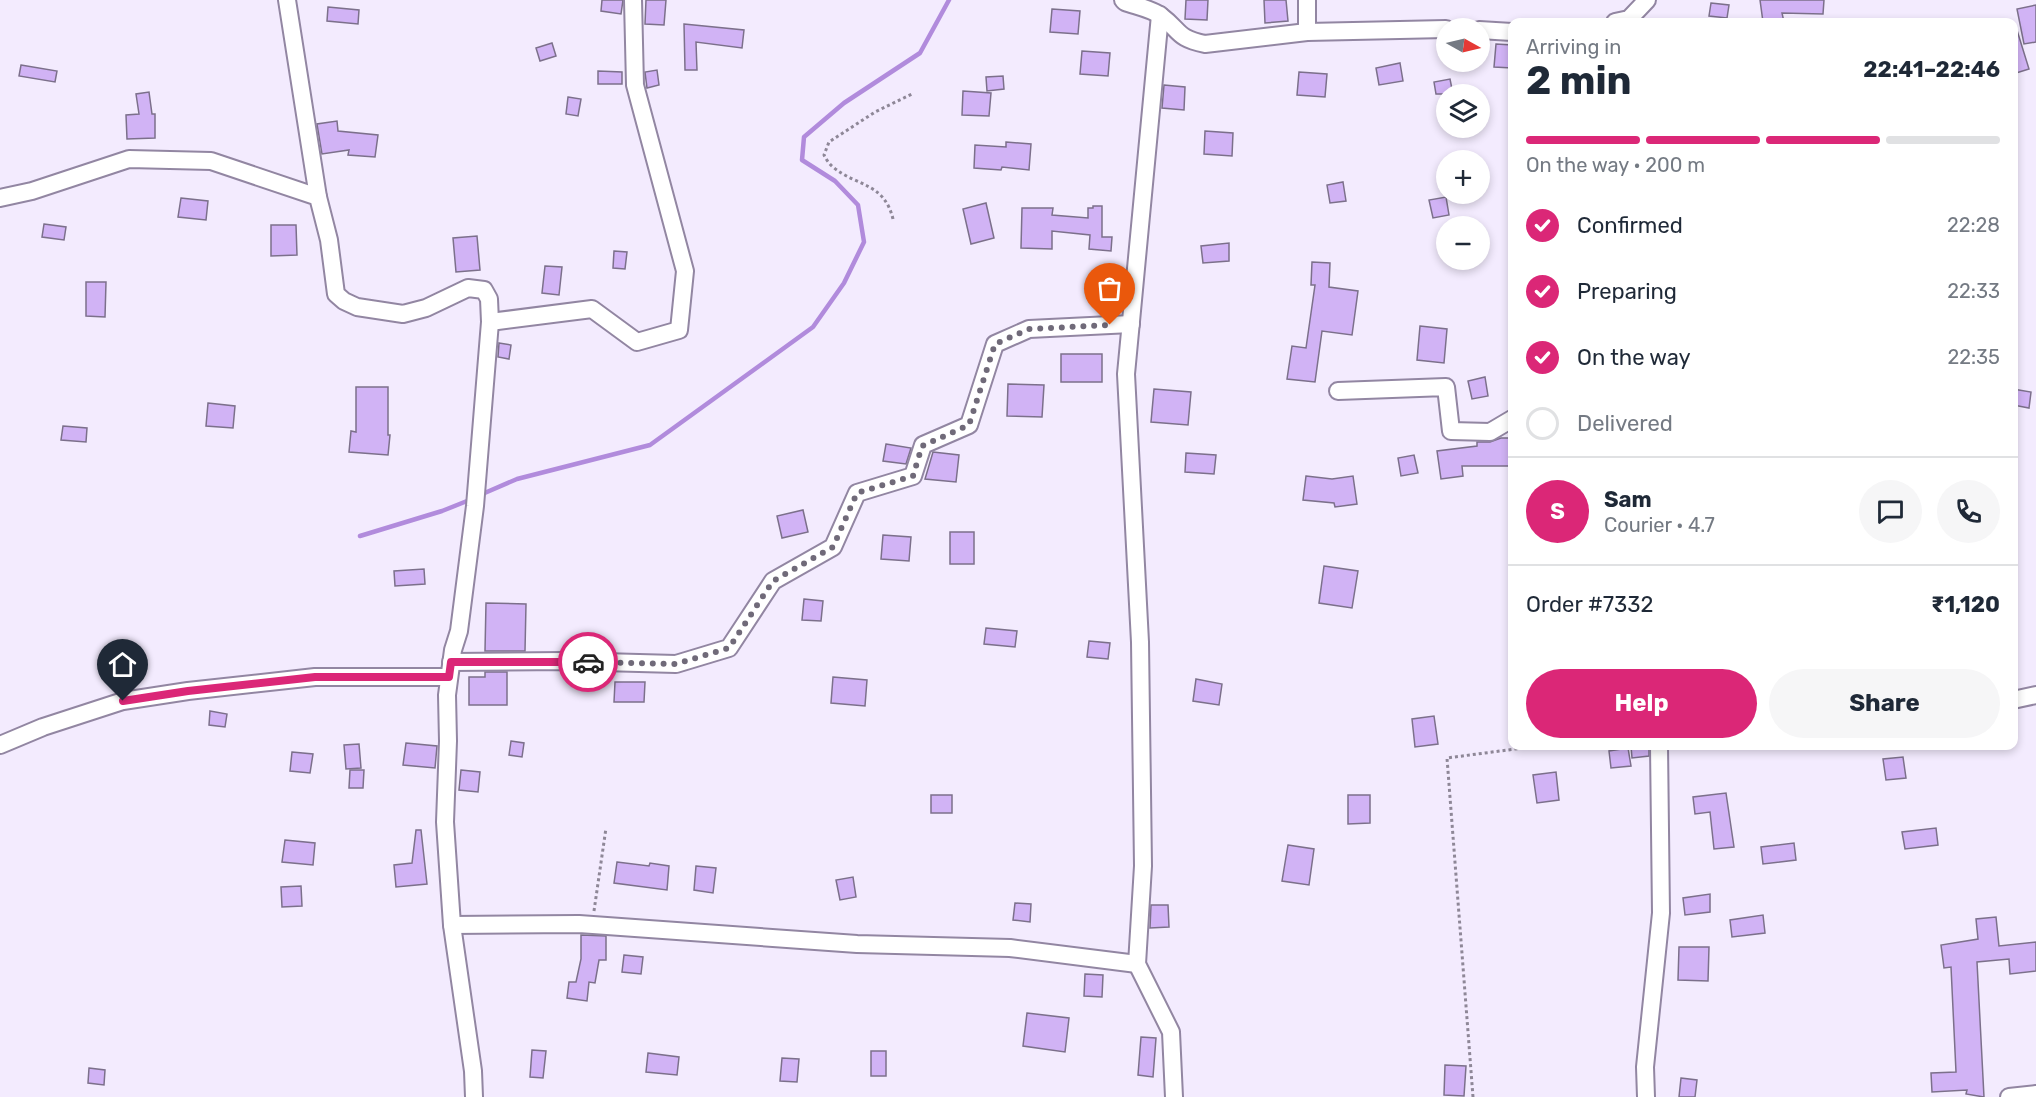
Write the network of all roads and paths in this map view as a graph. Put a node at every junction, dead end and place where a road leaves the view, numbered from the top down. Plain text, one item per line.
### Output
1 (287, 0) edge
2 (633, 0) edge
3 (1123, 0) edge
4 (1307, 0) edge
5 (1647, 0) edge
6 (1160, 15) junction
7 (1630, 18) edge
8 (1436, 29) edge
9 (1490, 31) edge
10 (1308, 32) junction
11 (1508, 32) edge
12 (912, 94) dead end
13 (318, 197) junction
14 (0, 198) edge
15 (893, 219) dead end
16 (490, 322) junction
17 (1131, 324) junction
18 (1338, 391) dead end
19 (1508, 421) edge
20 (450, 669) junction
21 (2036, 695) edge
22 (2018, 699) edge
23 (0, 745) edge
24 (1508, 750) edge
25 (1659, 750) edge
26 (606, 828) dead end
27 (592, 924) junction
28 (452, 925) junction
29 (1137, 964) junction
30 (2036, 1094) edge
31 (474, 1097) edge
32 (1174, 1097) edge
33 (1473, 1097) edge
34 (1646, 1097) edge
35 (2009, 1097) edge

1 - 13 street
2 - 16 street
3 - 6 street
4 - 10 street
5 - 7 street
6 - 10 street
6 - 17 street
8 - 10 street
9 - 11 street
12 - 15 path
13 - 14 street
13 - 16 street
16 - 20 street
17 - 20 street
17 - 29 street
18 - 19 street
20 - 23 street
20 - 28 street
21 - 22 street
24 - 33 path
25 - 34 street
26 - 27 path
27 - 28 street
27 - 29 street
28 - 31 street
29 - 32 street
30 - 35 street

